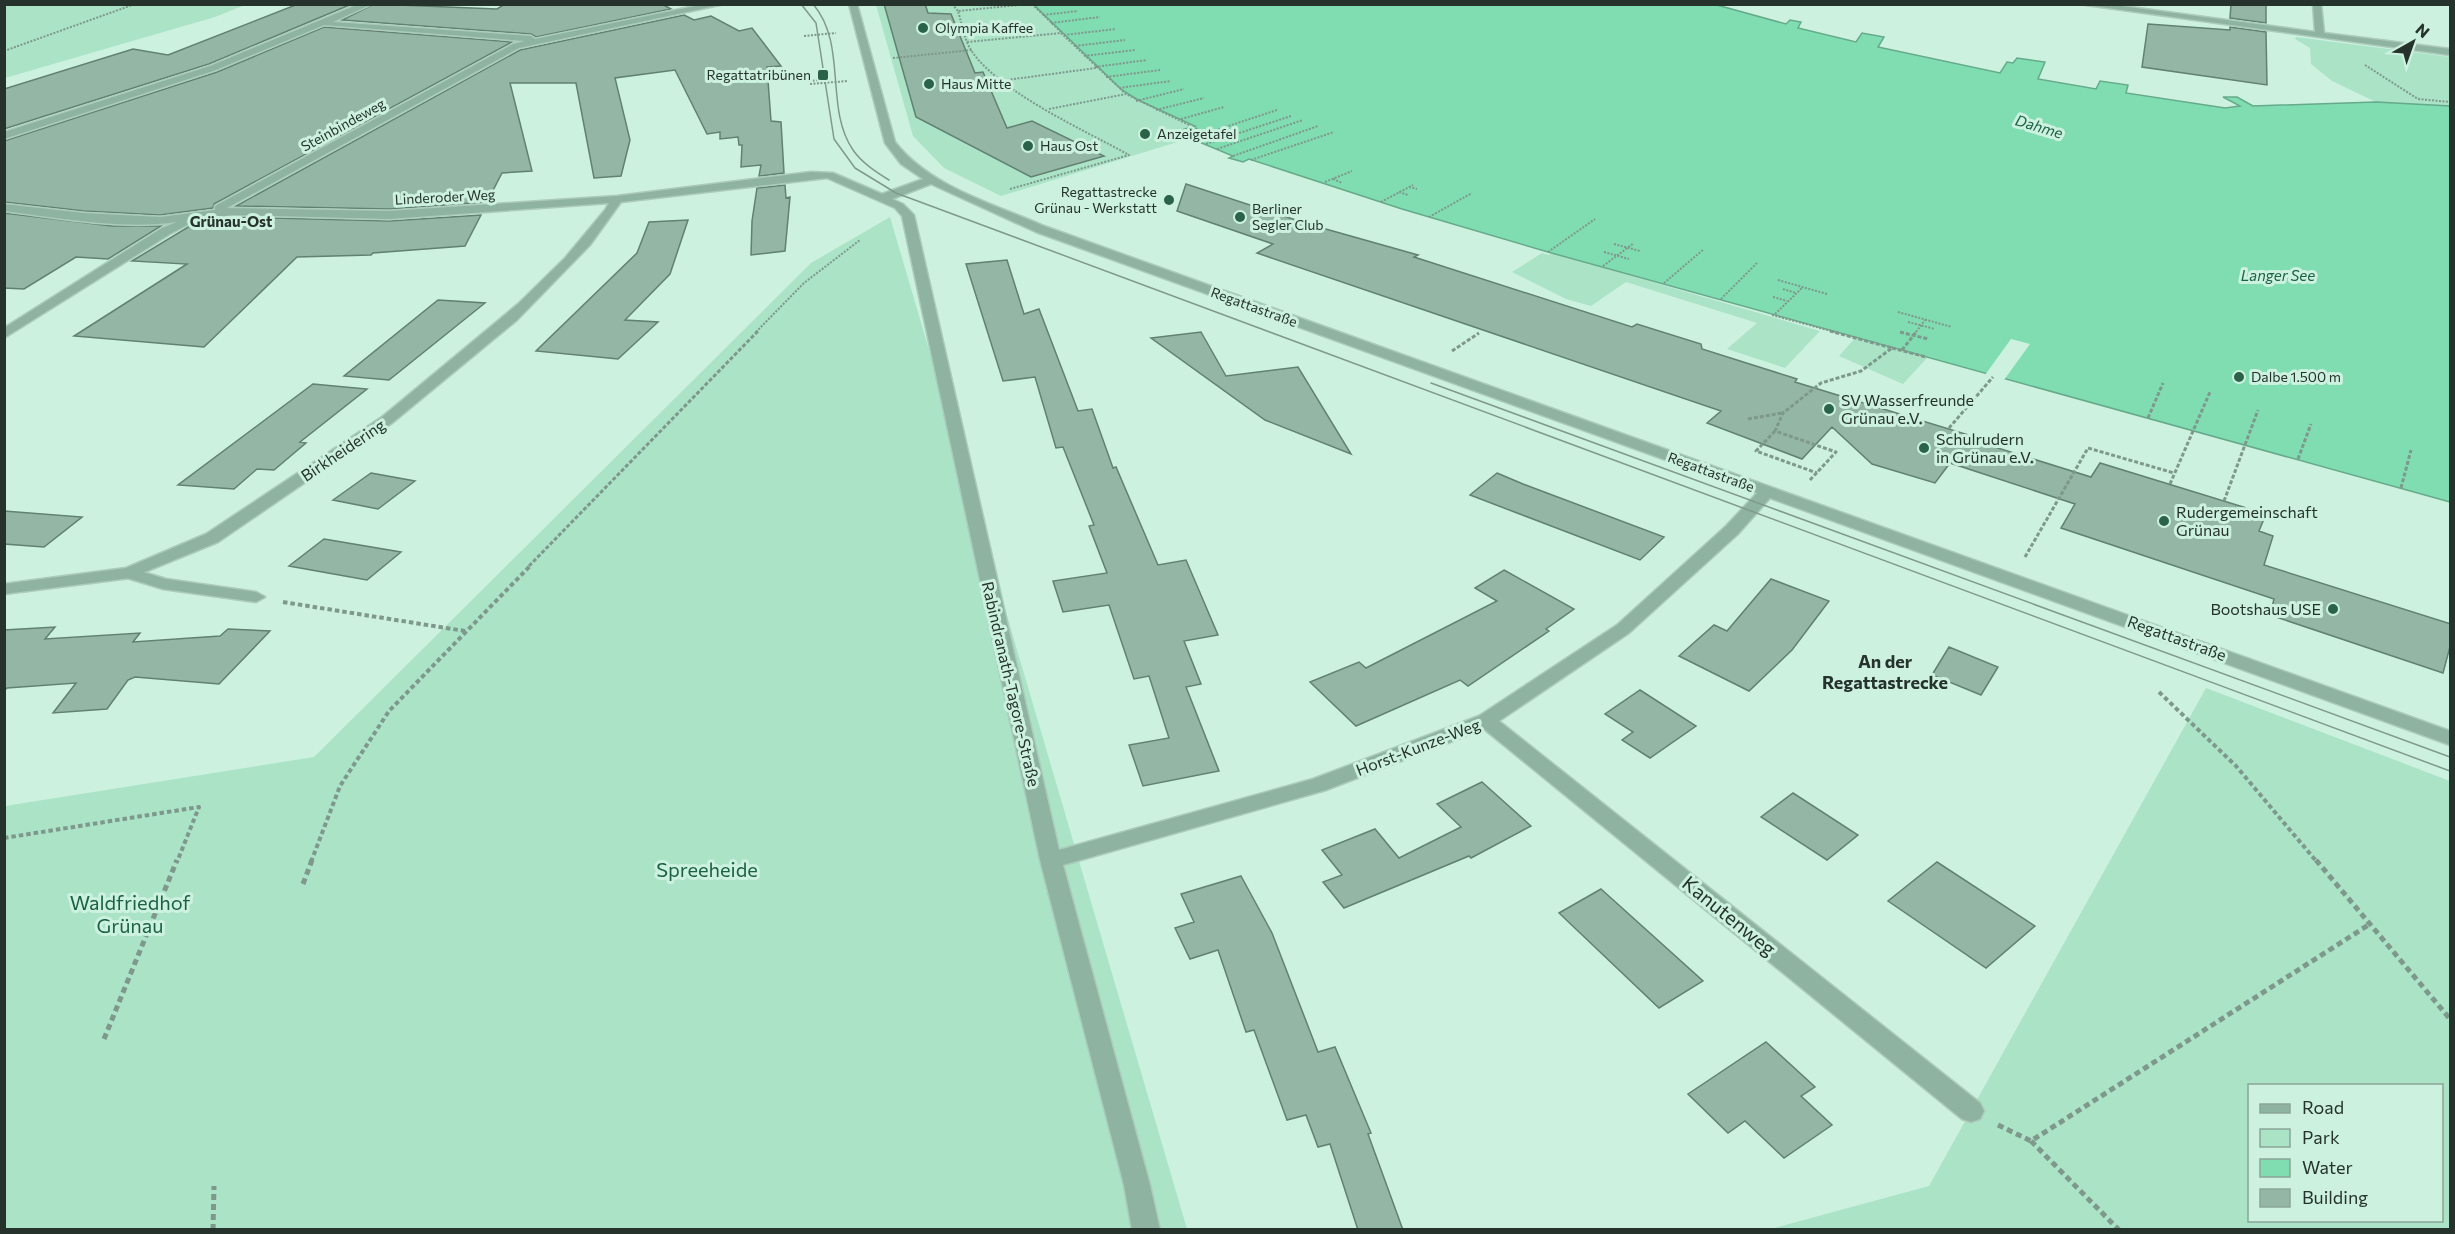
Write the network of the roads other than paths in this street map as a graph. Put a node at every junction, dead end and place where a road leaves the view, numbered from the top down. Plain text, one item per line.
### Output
1 (368, 4) edge
2 (720, 4) edge
3 (853, 4) edge
4 (2084, 4) edge
5 (2317, 4) edge
6 (325, 24) junction
7 (2320, 35) junction
8 (535, 40) junction
9 (2451, 52) edge
10 (4, 136) edge
11 (931, 180) junction
12 (883, 198) junction
13 (617, 199) junction
14 (4, 207) edge
15 (202, 216) junction
16 (4, 334) edge
17 (1767, 492) junction
18 (1732, 530) joint
19 (130, 573) junction
20 (4, 589) edge
21 (256, 597) road end
22 (1486, 721) junction
23 (2451, 738) edge
24 (1051, 860) junction
25 (1971, 1111) road end
26 (1146, 1230) edge

1 - 6 street
2 - 8 street, Steinbindeweg
3 - 11 street, Regattastraße
4 - 7 street
5 - 7 street
6 - 8 street
6 - 10 street
7 - 9 street
8 - 15 street, Steinbindeweg
11 - 12 street
11 - 17 street, Regattastraße
12 - 13 street, Linderoder Weg
12 - 24 street, Rabindranath-Tagore-Straße
13 - 15 street, Linderoder Weg
13 - 19 street, Birkheidering
14 - 15 street, Linderoder Weg
15 - 16 street, Steinbindeweg
17 - 18 street, Regattastraße
17 - 23 street, Regattastraße
18 - 22 street, Horst-Kunze-Weg
19 - 20 street, Birkheidering
19 - 21 street
22 - 24 street, Horst-Kunze-Weg
22 - 25 street, Kanutenweg
24 - 26 street, Rabindranath-Tagore-Straße

